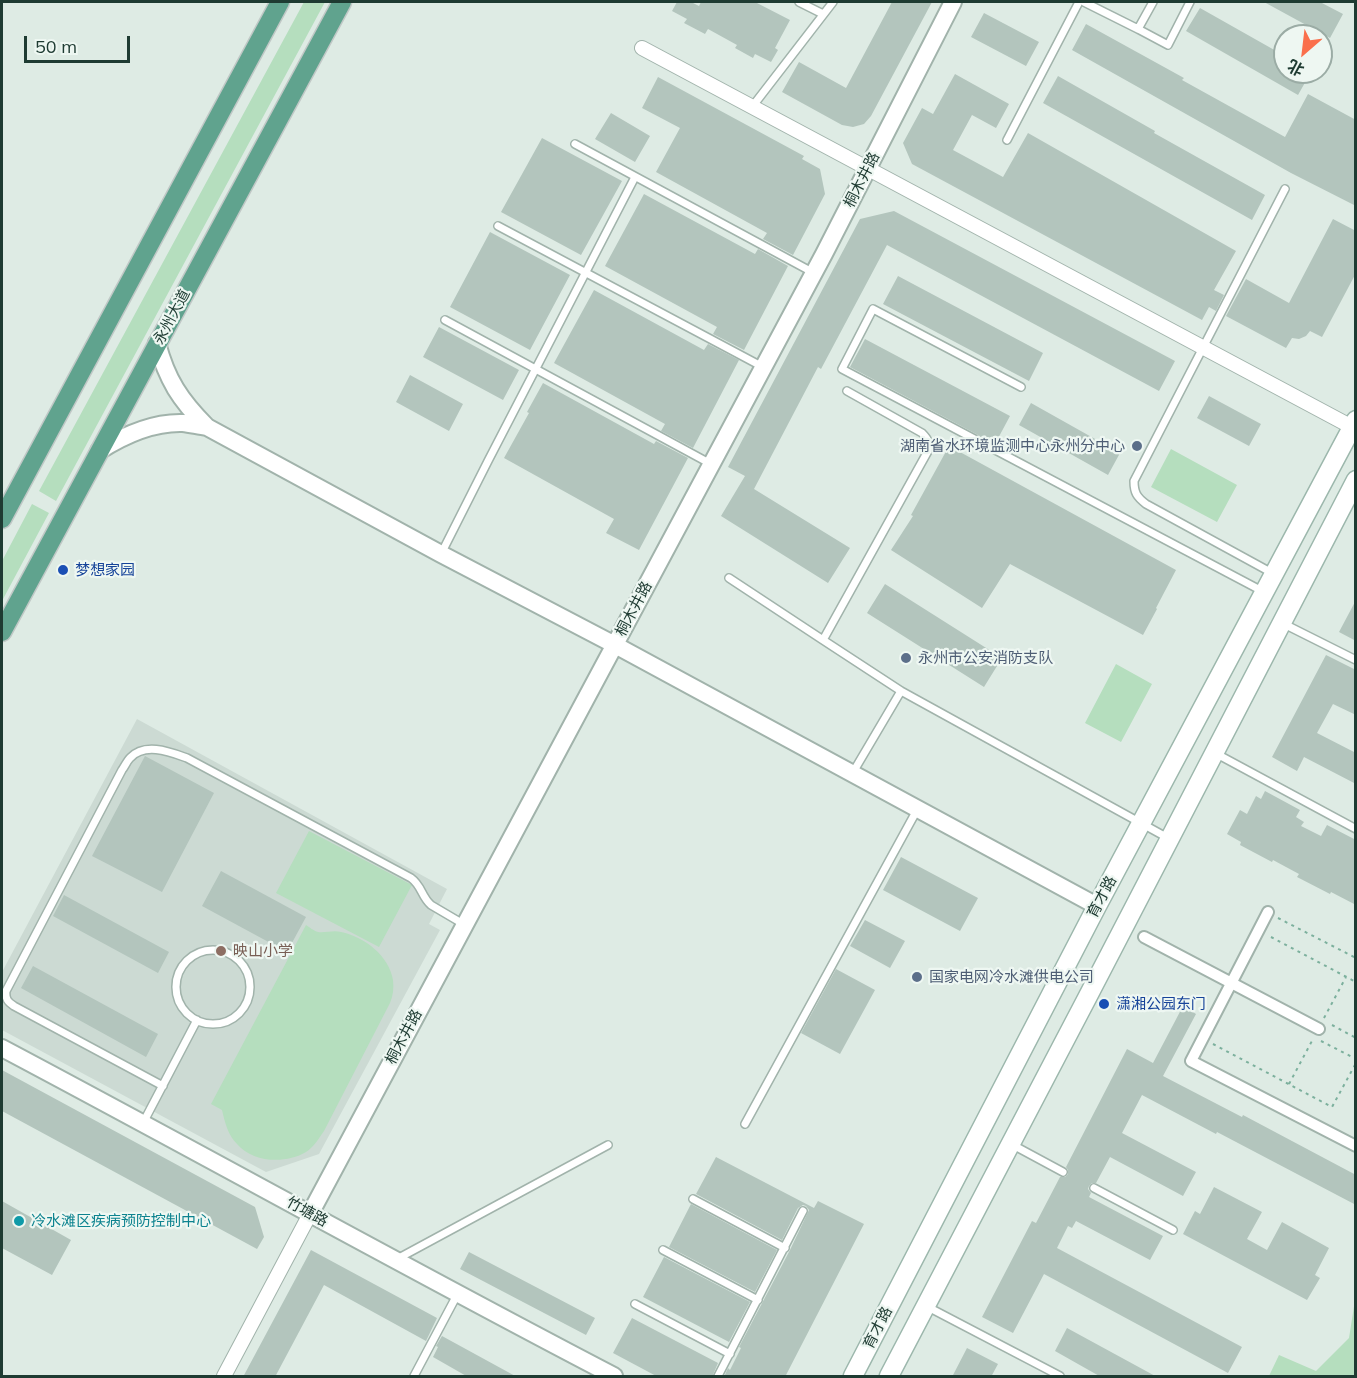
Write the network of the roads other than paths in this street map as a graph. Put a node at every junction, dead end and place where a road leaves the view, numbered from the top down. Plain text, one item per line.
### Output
1 (277, 2) edge
2 (342, 2) edge
3 (798, 2) edge
4 (832, 2) edge
5 (953, 2) edge
6 (1079, 2) edge
7 (1084, 2) edge
8 (1153, 2) edge
9 (1190, 2) edge
10 (823, 14) junction
11 (1138, 29) junction
12 (642, 48) dead end
13 (752, 107) junction
14 (1007, 140) dead end
15 (575, 144) dead end
16 (868, 169) junction
17 (636, 177) junction
18 (1285, 189) dead end
19 (498, 226) dead end
20 (585, 273) junction
21 (814, 273) junction
22 (445, 320) dead end
23 (158, 343) junction
24 (1203, 348) junction
25 (763, 367) junction
26 (536, 369) junction
27 (1021, 387) dead end
28 (847, 391) dead end
29 (1354, 424) edge
30 (207, 427) junction
31 (98, 451) junction
32 (711, 464) junction
33 (1356, 480) edge
34 (2, 519) edge
35 (441, 554) junction
36 (1274, 574) junction
37 (729, 578) dead end
38 (1264, 592) junction
39 (1282, 623) junction
40 (2, 632) edge
41 (823, 640) junction
42 (615, 645) junction
43 (1356, 660) edge
44 (900, 691) junction
45 (1214, 753) junction
46 (852, 774) junction
47 (917, 810) junction
48 (1141, 823) junction
49 (1356, 829) edge
50 (1170, 839) junction
51 (1097, 906) junction
52 (1268, 912) road end
53 (465, 925) junction
54 (1144, 937) dead end
55 (1231, 983) junction
56 (197, 1020) junction
57 (1319, 1029) road end
58 (2, 1048) edge
59 (163, 1086) junction
60 (143, 1123) junction
61 (745, 1124) dead end
62 (1011, 1144) junction
63 (608, 1145) dead end
64 (1356, 1146) edge
65 (1063, 1172) dead end
66 (1094, 1188) dead end
67 (693, 1199) dead end
68 (803, 1211) dead end
69 (310, 1214) junction
70 (1173, 1230) dead end
71 (784, 1248) junction
72 (663, 1250) dead end
73 (394, 1260) junction
74 (457, 1294) junction
75 (758, 1300) junction
76 (635, 1304) dead end
77 (926, 1306) junction
78 (730, 1354) junction
79 (224, 1377) edge
80 (414, 1377) edge
81 (614, 1377) edge
82 (718, 1377) edge
83 (853, 1377) edge
84 (889, 1377) edge
85 (1060, 1377) edge

1 - 34 main road
2 - 23 main road, 永州大道
3 - 10 lane
4 - 10 lane
5 - 16 street, 桐木井路
6 - 14 lane
7 - 11 lane
8 - 11 lane
9 - 11 lane
10 - 13 lane
12 - 13 street
13 - 16 street
15 - 17 lane
16 - 21 street, 桐木井路
16 - 24 street
17 - 20 lane
17 - 21 lane
18 - 24 lane
19 - 20 lane
20 - 25 lane
20 - 26 lane
21 - 25 street, 桐木井路
22 - 26 lane
23 - 30 street
23 - 31 main road, 永州大道
24 - 29 street
24 - 36 lane
25 - 32 street, 桐木井路
26 - 32 lane
26 - 35 lane
27 - 38 lane
28 - 41 lane
29 - 36 main road, 育才路
30 - 31 street
30 - 35 street
31 - 40 main road, 永州大道
32 - 42 street, 桐木井路
33 - 39 main road
35 - 42 street
36 - 38 main road, 育才路
37 - 41 lane
38 - 48 main road, 育才路
39 - 43 lane
39 - 45 main road
41 - 44 lane
42 - 46 street
42 - 53 street, 桐木井路
44 - 46 lane
44 - 48 lane
45 - 49 lane
45 - 50 main road
46 - 47 street
47 - 51 street
47 - 61 lane
48 - 50 lane
48 - 51 main road, 育才路
50 - 62 main road
51 - 83 main road, 育才路
52 - 55 street
53 - 59 lane
53 - 69 street, 桐木井路
54 - 55 street
55 - 57 street
55 - 64 street
56 - 56 lane
56 - 59 lane
58 - 60 street, 竹塘路
59 - 60 lane
60 - 69 street, 竹塘路
62 - 65 lane
62 - 77 main road
63 - 73 lane
66 - 70 lane
67 - 71 lane
68 - 71 lane
69 - 73 street, 竹塘路
69 - 79 street
71 - 75 lane
72 - 75 lane
73 - 74 street, 竹塘路
74 - 80 lane
74 - 81 street, 竹塘路
75 - 78 lane
76 - 78 lane
77 - 84 main road
77 - 85 lane
78 - 82 lane

